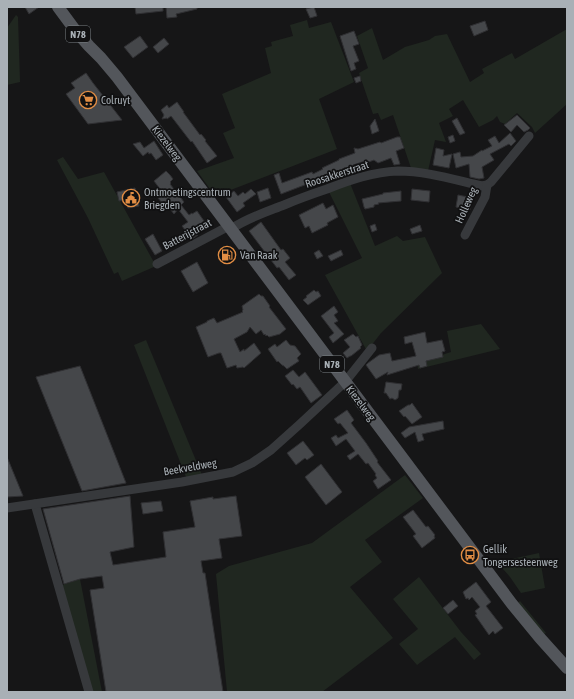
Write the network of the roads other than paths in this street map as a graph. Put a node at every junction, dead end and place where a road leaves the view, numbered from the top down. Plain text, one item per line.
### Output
1 (58, 7) edge
2 (68, 7) edge
3 (101, 58) junction
4 (529, 136) dead end
5 (487, 185) junction
6 (230, 227) junction
7 (465, 235) dead end
8 (156, 264) dead end
9 (372, 348) dead end
10 (345, 382) junction
11 (35, 504) junction
12 (7, 508) edge
13 (567, 668) edge
14 (89, 692) edge

1 - 3 main road, Kiezelweg / N78
2 - 3 main road, Kiezelweg / N78
3 - 6 main road, Kiezelweg / N78
4 - 5 street
5 - 6 street, Roosakkerstraat
5 - 7 street, Holleweg
6 - 8 street, Batterijstraat
6 - 10 main road, Kiezelweg / N78
9 - 10 street
10 - 11 street, Beekveldweg
10 - 13 main road, Kiezelweg / N78
11 - 12 street, Beekveldweg
11 - 14 street

